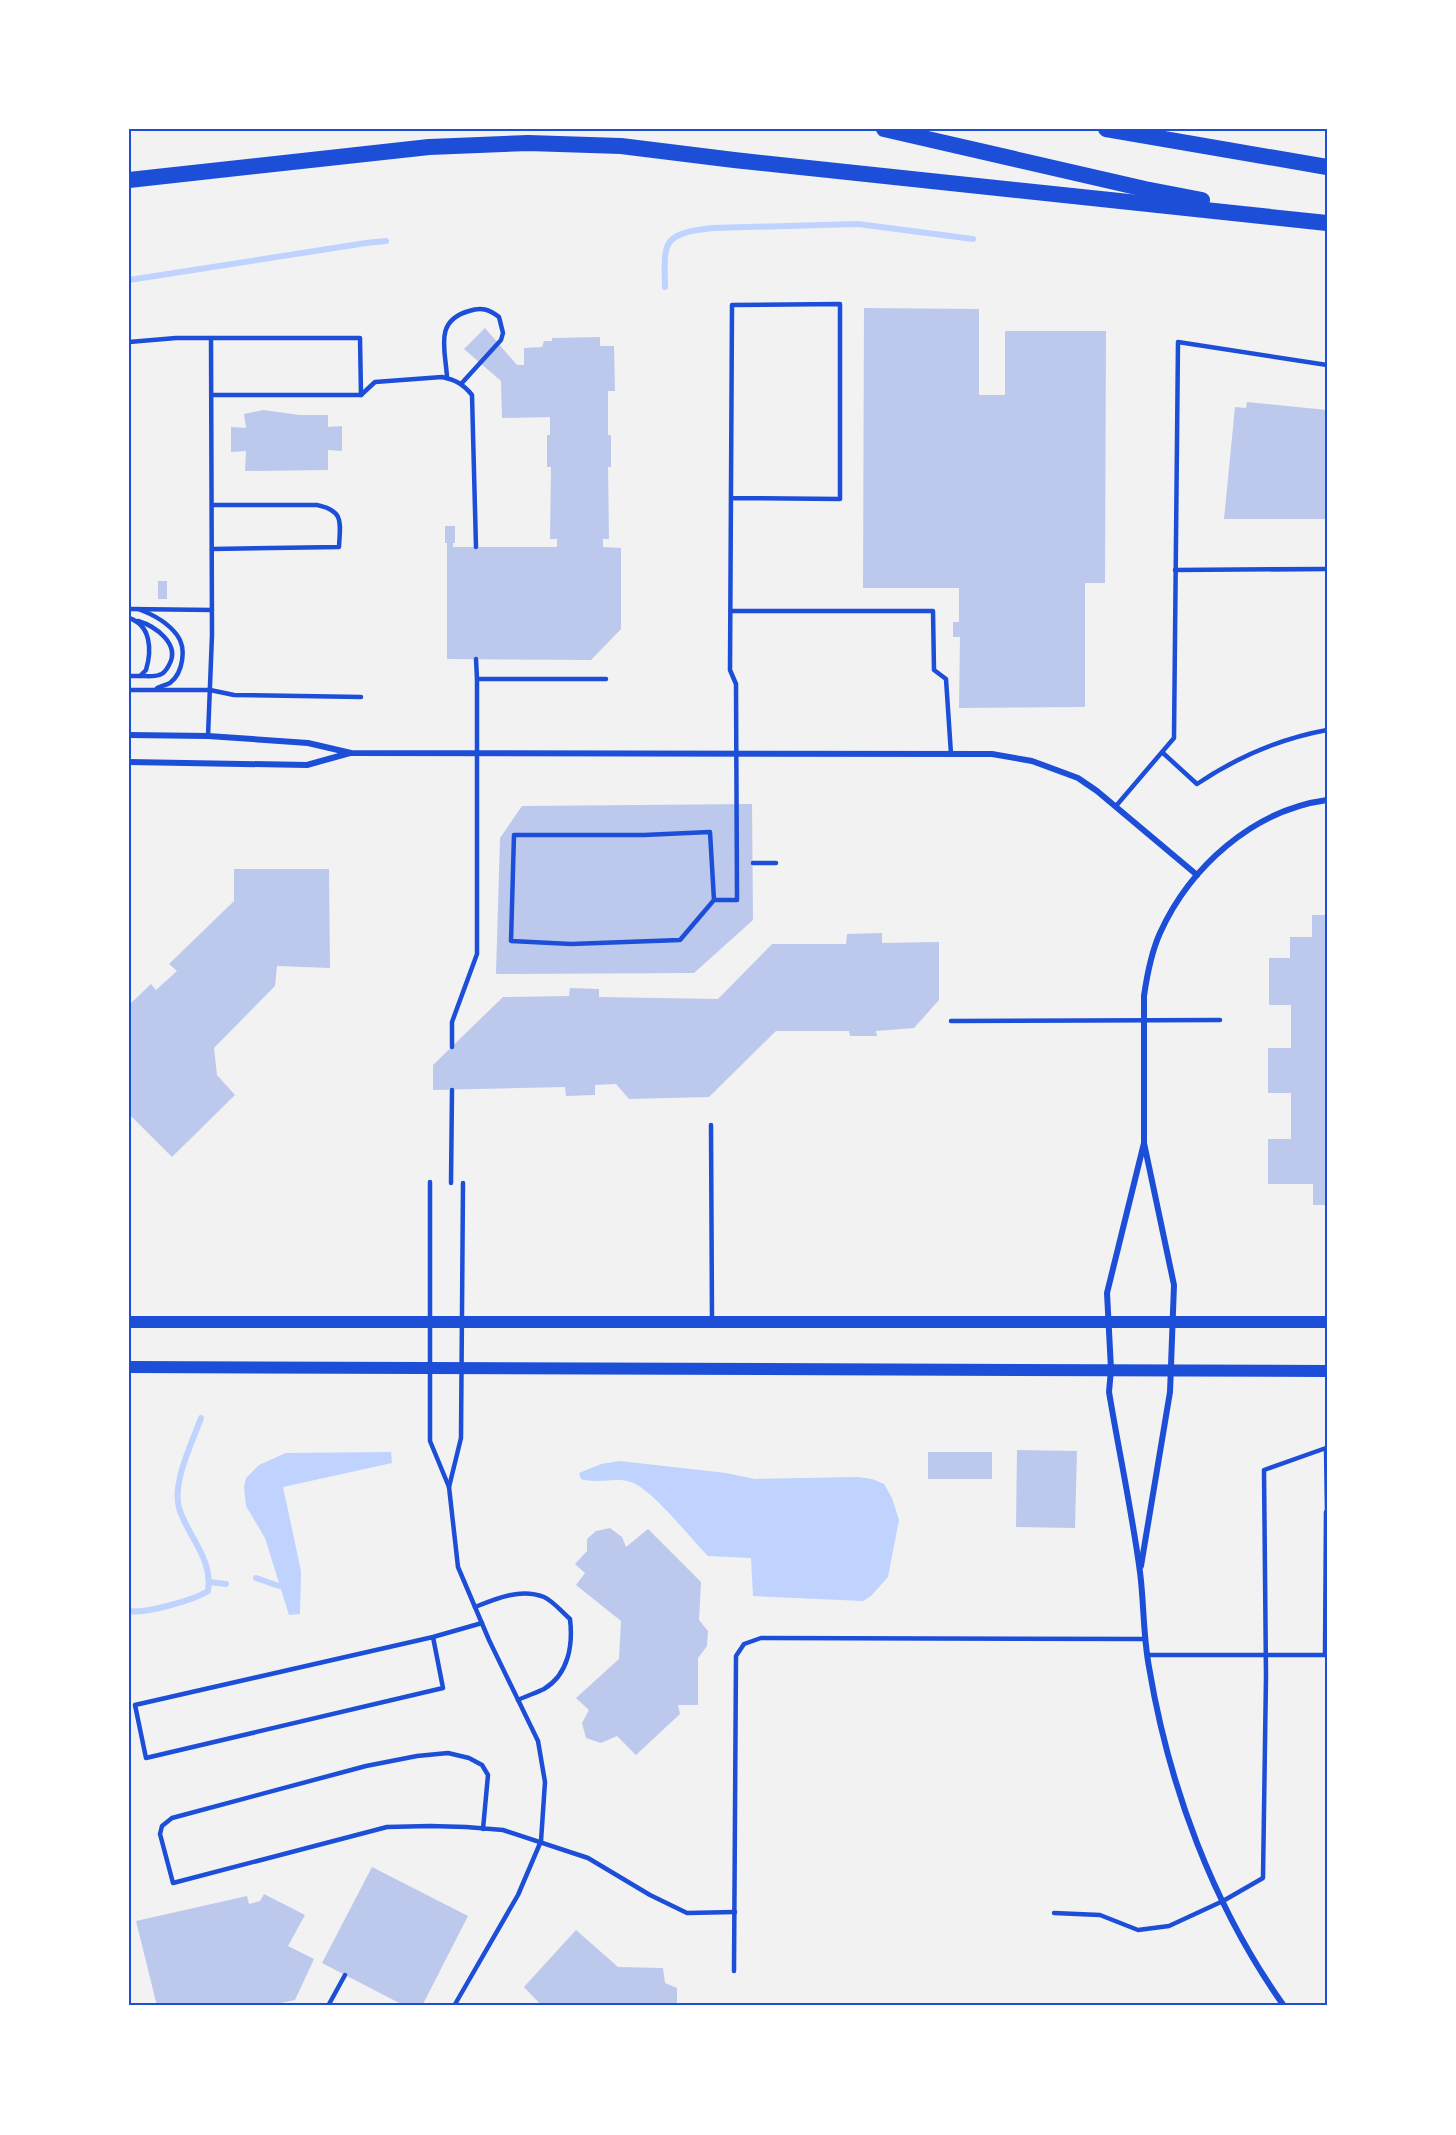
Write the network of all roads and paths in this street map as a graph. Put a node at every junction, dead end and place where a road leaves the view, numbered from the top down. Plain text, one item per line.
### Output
1 (884, 129) edge
2 (1106, 129) edge
3 (1327, 167) edge
4 (129, 180) edge
5 (1323, 222) edge
6 (211, 338) junction
7 (129, 342) edge
8 (1327, 366) edge
9 (447, 378) junction
10 (461, 384) junction
11 (212, 395) junction
12 (361, 395) junction
13 (732, 498) junction
14 (212, 505) junction
15 (476, 547) dead end
16 (212, 549) junction
17 (1327, 569) edge
18 (1175, 570) junction
19 (129, 609) edge
20 (138, 609) junction
21 (212, 610) junction
22 (731, 611) junction
23 (129, 618) edge
24 (138, 621) junction
25 (476, 659) dead end
26 (129, 676) edge
27 (140, 676) junction
28 (477, 679) junction
29 (606, 679) dead end
30 (129, 690) edge
31 (152, 690) junction
32 (210, 690) junction
33 (361, 697) dead end
34 (1327, 730) edge
35 (129, 735) edge
36 (208, 736) junction
37 (351, 753) junction
38 (476, 753) junction
39 (736, 753) junction
40 (1163, 753) junction
41 (951, 754) junction
42 (129, 762) edge
43 (1327, 800) edge
44 (1116, 806) junction
45 (776, 862) dead end
46 (753, 863) dead end
47 (1197, 875) junction
48 (714, 900) junction
49 (1144, 1020) junction
50 (1221, 1020) dead end
51 (951, 1021) dead end
52 (452, 1047) dead end
53 (452, 1090) dead end
54 (711, 1125) dead end
55 (1144, 1143) junction
56 (430, 1182) dead end
57 (451, 1183) dead end
58 (463, 1183) dead end
59 (129, 1322) edge
60 (430, 1322) junction
61 (460, 1322) junction
62 (1327, 1322) edge
63 (712, 1323) junction
64 (1109, 1323) junction
65 (1173, 1323) junction
66 (129, 1367) edge
67 (430, 1368) junction
68 (461, 1368) junction
69 (1111, 1369) junction
70 (1171, 1371) junction
71 (1327, 1371) edge
72 (449, 1487) junction
73 (1326, 1512) edge
74 (1140, 1573) junction
75 (475, 1606) junction
76 (482, 1623) junction
77 (433, 1637) junction
78 (1145, 1640) junction
79 (1147, 1655) junction
80 (1265, 1655) junction
81 (1326, 1655) edge
82 (518, 1700) junction
83 (483, 1829) junction
84 (541, 1841) junction
85 (1223, 1901) junction
86 (735, 1912) junction
87 (1054, 1914) dead end
88 (734, 1971) dead end
89 (345, 1975) dead end
90 (328, 2006) edge
91 (454, 2006) edge
92 (1284, 2006) edge

1 - 5 highway
2 - 3 highway
4 - 5 highway
6 - 7 lane
6 - 11 lane
6 - 12 lane
8 - 18 lane
9 - 10 lane
9 - 10 lane
9 - 12 lane
10 - 15 lane
11 - 12 lane
11 - 14 lane
13 - 13 lane
13 - 22 lane
14 - 16 lane
14 - 16 lane
16 - 21 lane
17 - 18 lane
18 - 40 lane
19 - 20 lane
20 - 21 lane
20 - 31 lane
21 - 32 lane
22 - 39 lane
22 - 41 lane
23 - 24 lane
24 - 27 lane
24 - 27 lane
25 - 28 lane
26 - 27 lane
28 - 29 lane
28 - 38 lane
30 - 31 lane
31 - 32 lane
32 - 33 lane
32 - 36 lane
34 - 40 lane
35 - 36 street
36 - 37 street
37 - 38 street
37 - 42 street
38 - 39 street
38 - 52 lane
39 - 41 street
39 - 48 lane
40 - 44 lane
41 - 44 street
43 - 47 street
44 - 47 street
45 - 46 lane
47 - 49 street
48 - 48 lane
49 - 50 lane
49 - 51 lane
49 - 55 street
53 - 57 lane
54 - 63 lane
55 - 64 street
55 - 65 street
56 - 60 lane
58 - 61 lane
59 - 60 main road
60 - 61 main road
60 - 67 lane
61 - 63 main road
61 - 68 lane
62 - 65 main road
63 - 64 main road
64 - 65 main road
64 - 69 street
65 - 70 street
66 - 67 main road
67 - 68 main road
67 - 72 lane
68 - 69 main road
68 - 72 lane
69 - 70 main road
69 - 74 street
70 - 71 main road
70 - 74 street
72 - 75 lane
73 - 80 lane
73 - 81 lane
74 - 78 street
75 - 76 lane
75 - 82 lane
76 - 77 lane
76 - 82 lane
77 - 77 lane
78 - 79 street
78 - 86 lane
79 - 80 lane
79 - 85 street
80 - 81 lane
80 - 85 lane
82 - 84 lane
83 - 83 lane
83 - 84 lane
84 - 86 lane
84 - 91 lane
85 - 87 lane
85 - 92 street
86 - 88 lane
89 - 90 lane

